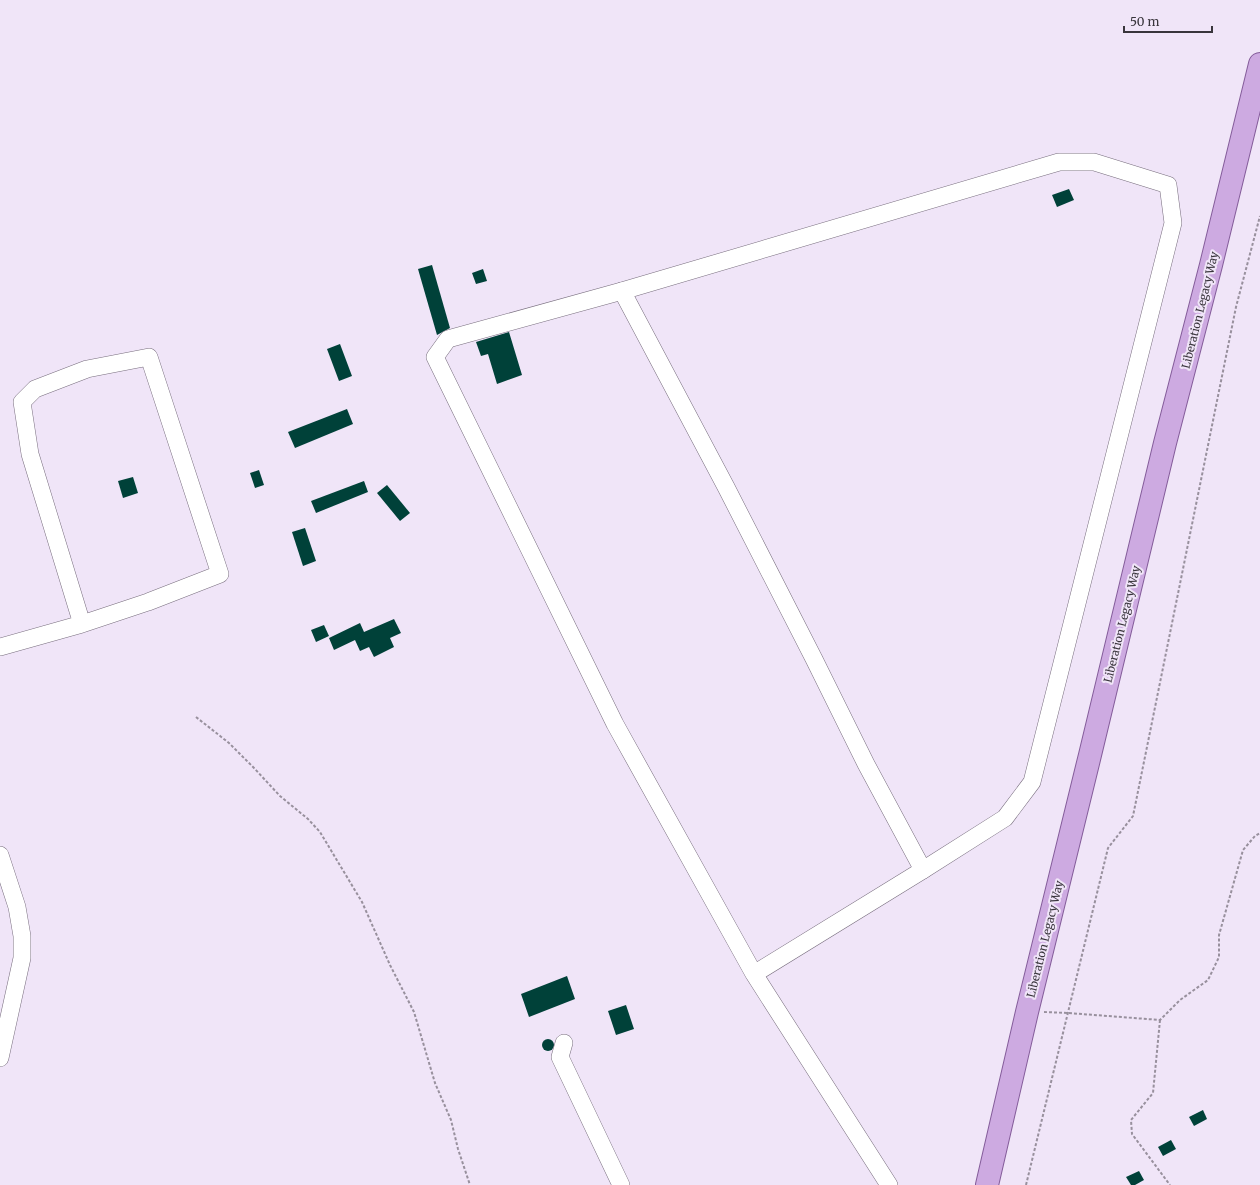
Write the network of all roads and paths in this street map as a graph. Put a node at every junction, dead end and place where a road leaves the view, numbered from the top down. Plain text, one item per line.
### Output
1 (1260, 64) edge
2 (1260, 216) edge
3 (622, 291) junction
4 (82, 624) junction
5 (0, 647) edge
6 (196, 717) dead end
7 (1260, 833) edge
8 (0, 855) edge
9 (923, 870) junction
10 (754, 974) junction
11 (1027, 1012) junction
12 (1068, 1013) junction
13 (1160, 1020) junction
14 (564, 1043) dead end
15 (1, 1047) edge
16 (470, 1185) edge
17 (622, 1185) edge
18 (889, 1185) edge
19 (987, 1185) edge
20 (1026, 1185) edge
21 (1170, 1185) edge

1 - 11 main road, Liberation Legacy Way
2 - 12 path
3 - 9 street
3 - 9 street
3 - 10 street
4 - 4 street
4 - 5 street
6 - 16 path
7 - 13 path
8 - 15 street
9 - 10 street
10 - 18 street
11 - 12 path
11 - 19 main road, Liberation Legacy Way
12 - 13 path
12 - 20 path
13 - 21 path
14 - 17 street

